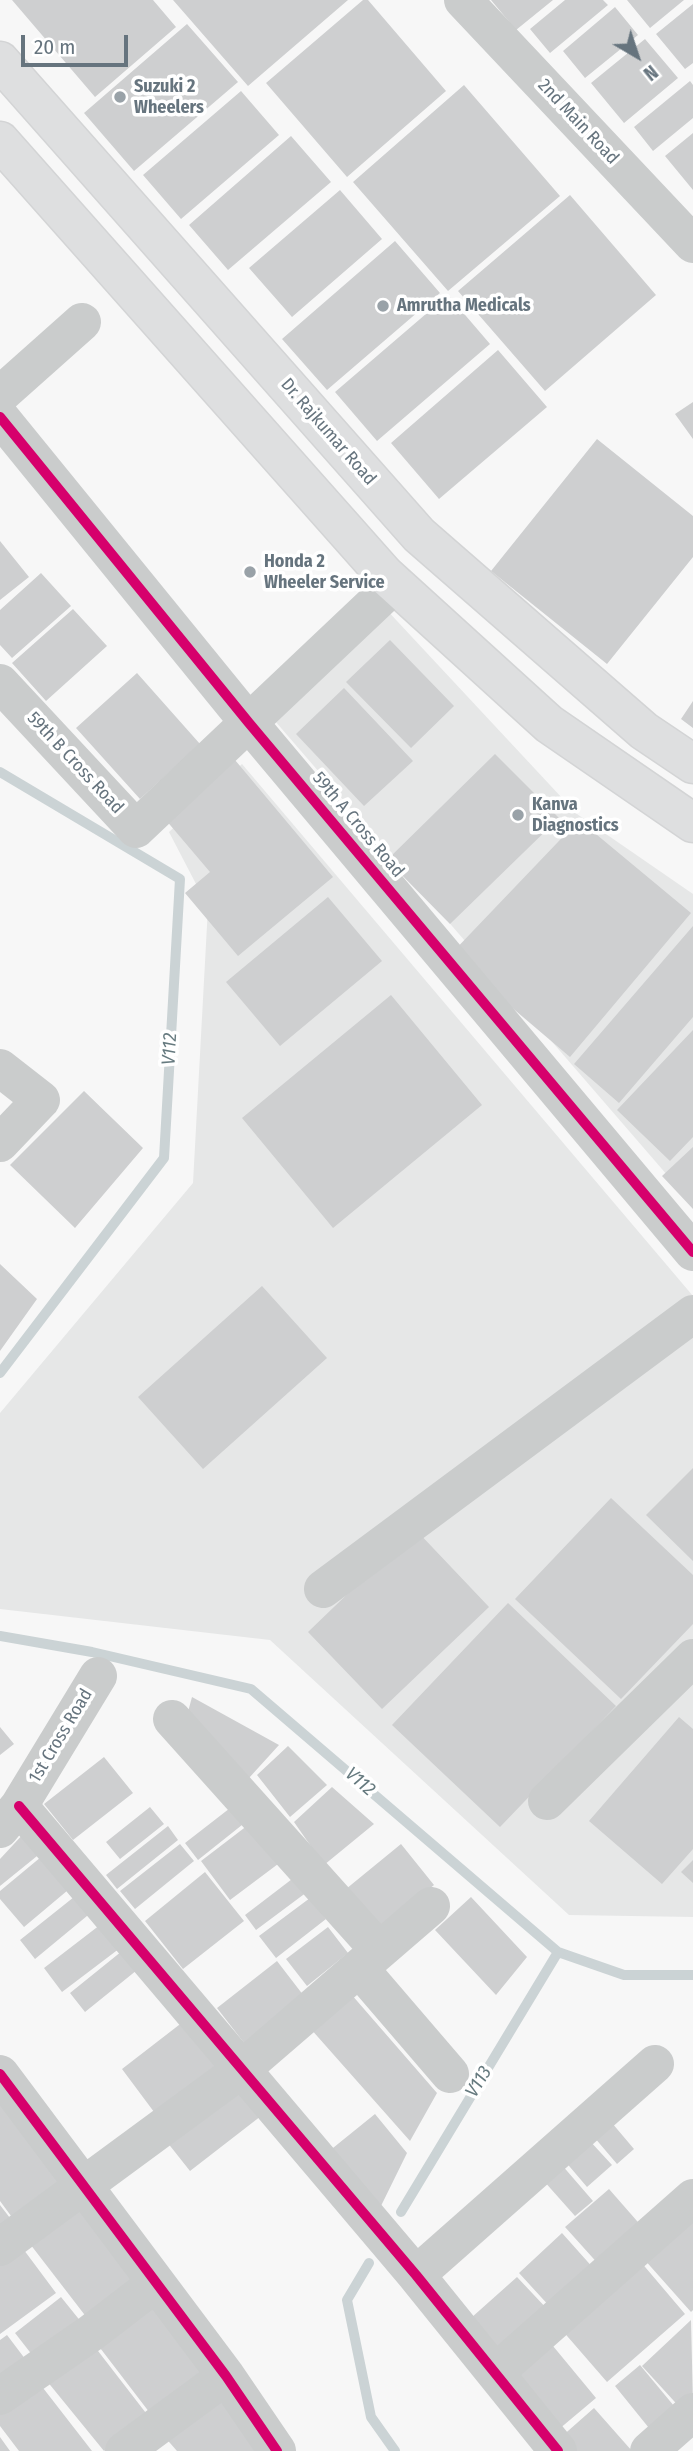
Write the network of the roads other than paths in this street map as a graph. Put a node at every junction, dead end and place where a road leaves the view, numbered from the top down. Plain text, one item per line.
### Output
1 (463, 0) edge
2 (0, 61) edge
3 (0, 141) edge
4 (693, 244) edge
5 (82, 321) dead end
6 (0, 395) edge
7 (0, 417) edge
8 (394, 583) junction
9 (0, 683) edge
10 (249, 723) junction
11 (693, 764) edge
12 (693, 823) edge
13 (0, 1068) edge
14 (0, 1143) edge
15 (693, 1252) edge
16 (693, 1314) edge
17 (323, 1589) dead end
18 (693, 1658) edge
19 (98, 1676) dead end
20 (172, 1719) dead end
21 (547, 1801) dead end
22 (9, 1817) edge
23 (431, 1906) dead end
24 (369, 1959) junction
25 (654, 2064) dead end
26 (242, 2068) junction
27 (450, 2074) dead end
28 (2, 2083) edge
29 (83, 2187) junction
30 (693, 2198) edge
31 (0, 2247) edge
32 (416, 2275) junction
33 (156, 2283) junction
34 (496, 2372) junction
35 (226, 2376) junction
36 (0, 2396) edge
37 (693, 2412) edge
38 (124, 2451) edge
39 (278, 2451) edge
40 (558, 2451) edge
41 (649, 2451) edge

1 - 4 street, 2nd Main Road
2 - 11 main road, Dr. Rajkumar Road
3 - 8 main road
5 - 6 street
7 - 10 street, 59th A Cross Road
8 - 10 street, 59th B Cross Road
8 - 12 main road
9 - 10 street, 59th B Cross Road
10 - 15 street, 59th A Cross Road
13 - 14 street
16 - 17 street
18 - 21 street
19 - 22 street, 1st Cross Road
20 - 24 street
22 - 26 street
23 - 24 street
24 - 26 street
24 - 27 street
25 - 32 street
26 - 29 street
26 - 32 street
28 - 29 street
29 - 31 street
29 - 33 street
30 - 34 street
32 - 34 street
33 - 35 street
33 - 36 street
34 - 40 street
35 - 38 street
35 - 39 street
37 - 41 street

